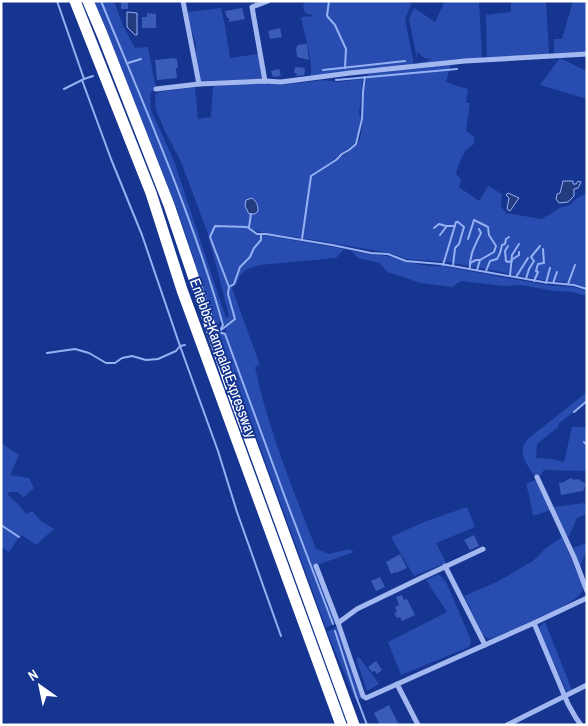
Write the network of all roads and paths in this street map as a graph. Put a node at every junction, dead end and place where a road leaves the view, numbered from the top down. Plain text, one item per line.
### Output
1 (75, 1) edge
2 (88, 1) edge
3 (183, 1) edge
4 (268, 1) edge
5 (587, 54) edge
6 (265, 81) junction
7 (199, 84) junction
8 (156, 89) dead end
9 (537, 477) dead end
10 (483, 549) dead end
11 (316, 566) dead end
12 (445, 566) junction
13 (587, 591) edge
14 (587, 598) edge
15 (338, 623) junction
16 (534, 623) junction
17 (485, 645) junction
18 (398, 684) junction
19 (587, 685) edge
20 (564, 696) junction
21 (341, 725) edge
22 (354, 725) edge
23 (418, 725) edge
24 (507, 725) edge
25 (581, 725) edge

1 - 21 highway, Entebbe-Kampala Expressway
2 - 22 highway, Entebbe-Kampala Expressway
3 - 7 street
4 - 6 street
5 - 6 street
6 - 7 street
7 - 8 street
9 - 13 street
10 - 12 street
11 - 15 street
12 - 15 street
12 - 17 street
14 - 16 street
15 - 18 street
16 - 17 street
16 - 20 street
17 - 18 street
18 - 23 street
19 - 20 street
20 - 24 street
20 - 25 street

